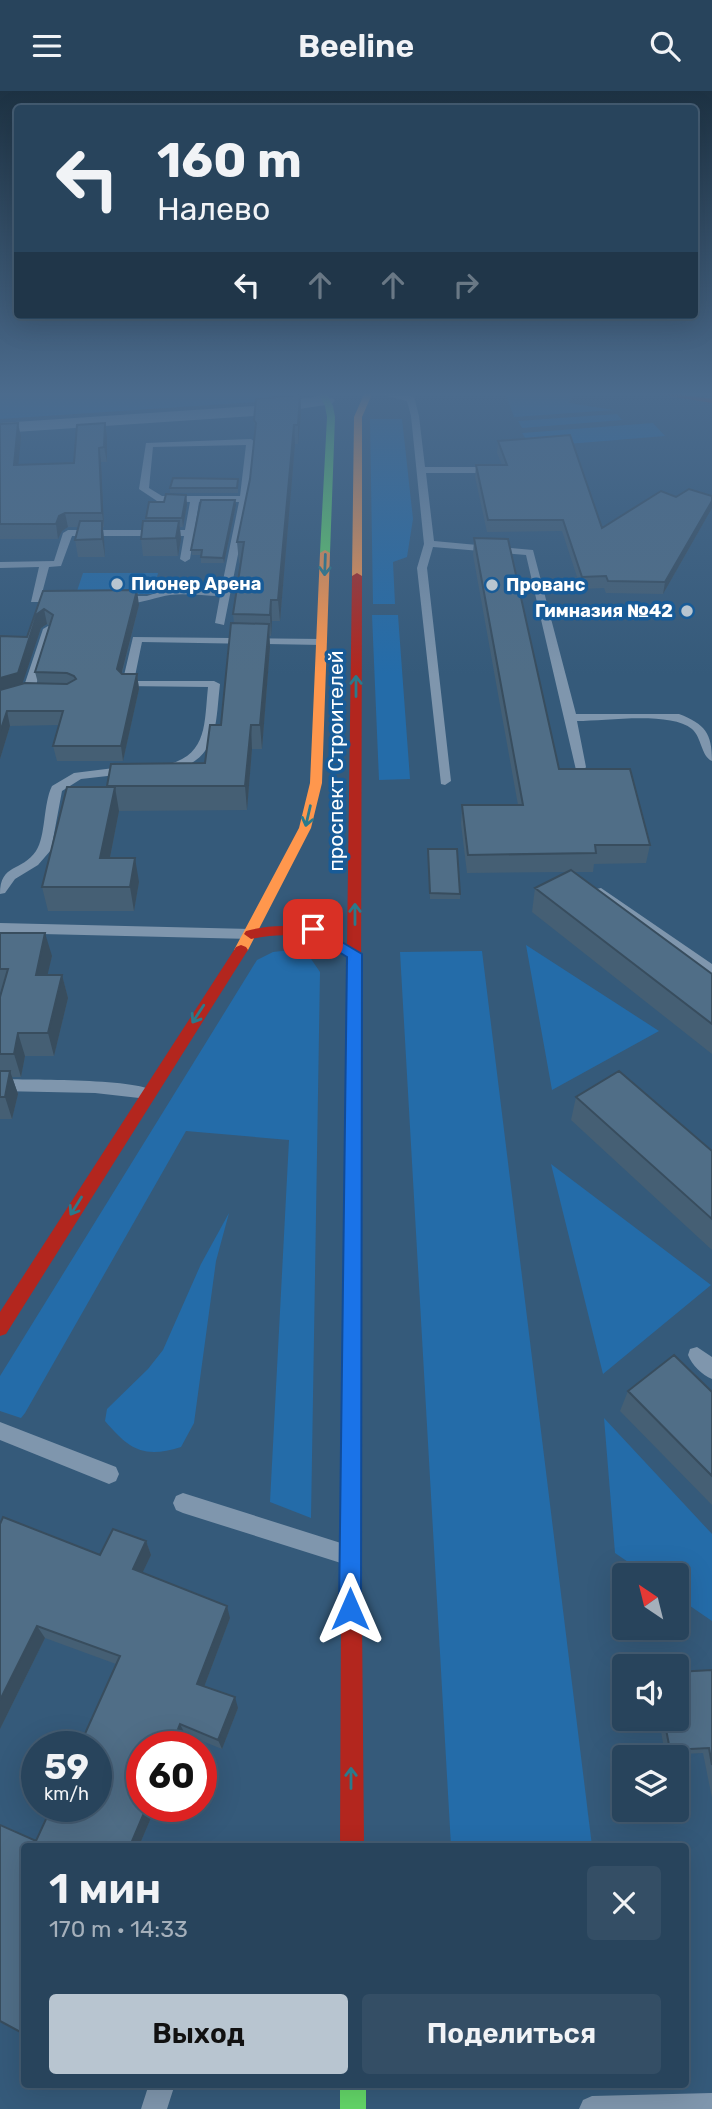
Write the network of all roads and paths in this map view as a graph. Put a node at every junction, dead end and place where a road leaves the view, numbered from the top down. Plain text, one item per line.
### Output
1 (144, 486) edge
2 (246, 486) edge
3 (328, 486) edge
4 (357, 486) edge
5 (423, 486) edge
6 (195, 499) junction
7 (244, 499) junction
8 (189, 533) junction
9 (429, 544) junction
10 (185, 559) dead end
11 (45, 564) junction
12 (0, 565) edge
13 (226, 593) junction
14 (111, 599) edge
15 (73, 600) edge
16 (220, 623) dead end
17 (48, 629) edge
18 (322, 642) junction
19 (49, 692) edge
20 (571, 718) junction
21 (712, 757) edge
22 (580, 767) edge
23 (445, 781) dead end
24 (0, 890) edge
25 (601, 892) edge
26 (0, 928) edge
27 (251, 934) junction
28 (354, 954) junction
29 (712, 971) edge
30 (0, 1084) edge
31 (148, 1093) junction
32 (0, 1328) edge
33 (697, 1355) dead end
34 (712, 1370) edge
35 (0, 1431) edge
36 (109, 1474) dead end
37 (184, 1503) dead end
38 (350, 1556) junction
39 (352, 1843) edge
40 (161, 2088) edge
41 (353, 2088) edge
42 (712, 2106) edge
43 (153, 2109) edge
44 (353, 2109) edge
45 (592, 2109) edge

1 - 6 lane
2 - 7 lane
3 -> 18 main road, проспект Строителей
28 -> 4 main road, проспект Строителей
5 - 9 lane
6 - 7 lane
6 - 8 lane
7 - 13 lane
8 - 10 lane
8 - 11 lane
9 - 20 lane
9 - 23 lane
11 - 12 lane
11 - 15 lane
13 - 14 lane
13 - 16 lane
17 - 19 lane
18 - 24 lane
18 -> 27 main road, проспект Строителей
20 - 21 lane
20 - 22 lane
25 - 29 lane
26 - 27 lane
27 - 28 main road
27 -> 31 main road, проспект Строителей
28 - 38 main road, проспект Строителей
30 - 31 lane
31 -> 32 main road, проспект Строителей
33 - 34 lane
35 - 36 lane
37 - 38 lane
39 -> 38 main road, проспект Строителей
40 - 43 lane
41 - 44 main road
42 - 45 lane

